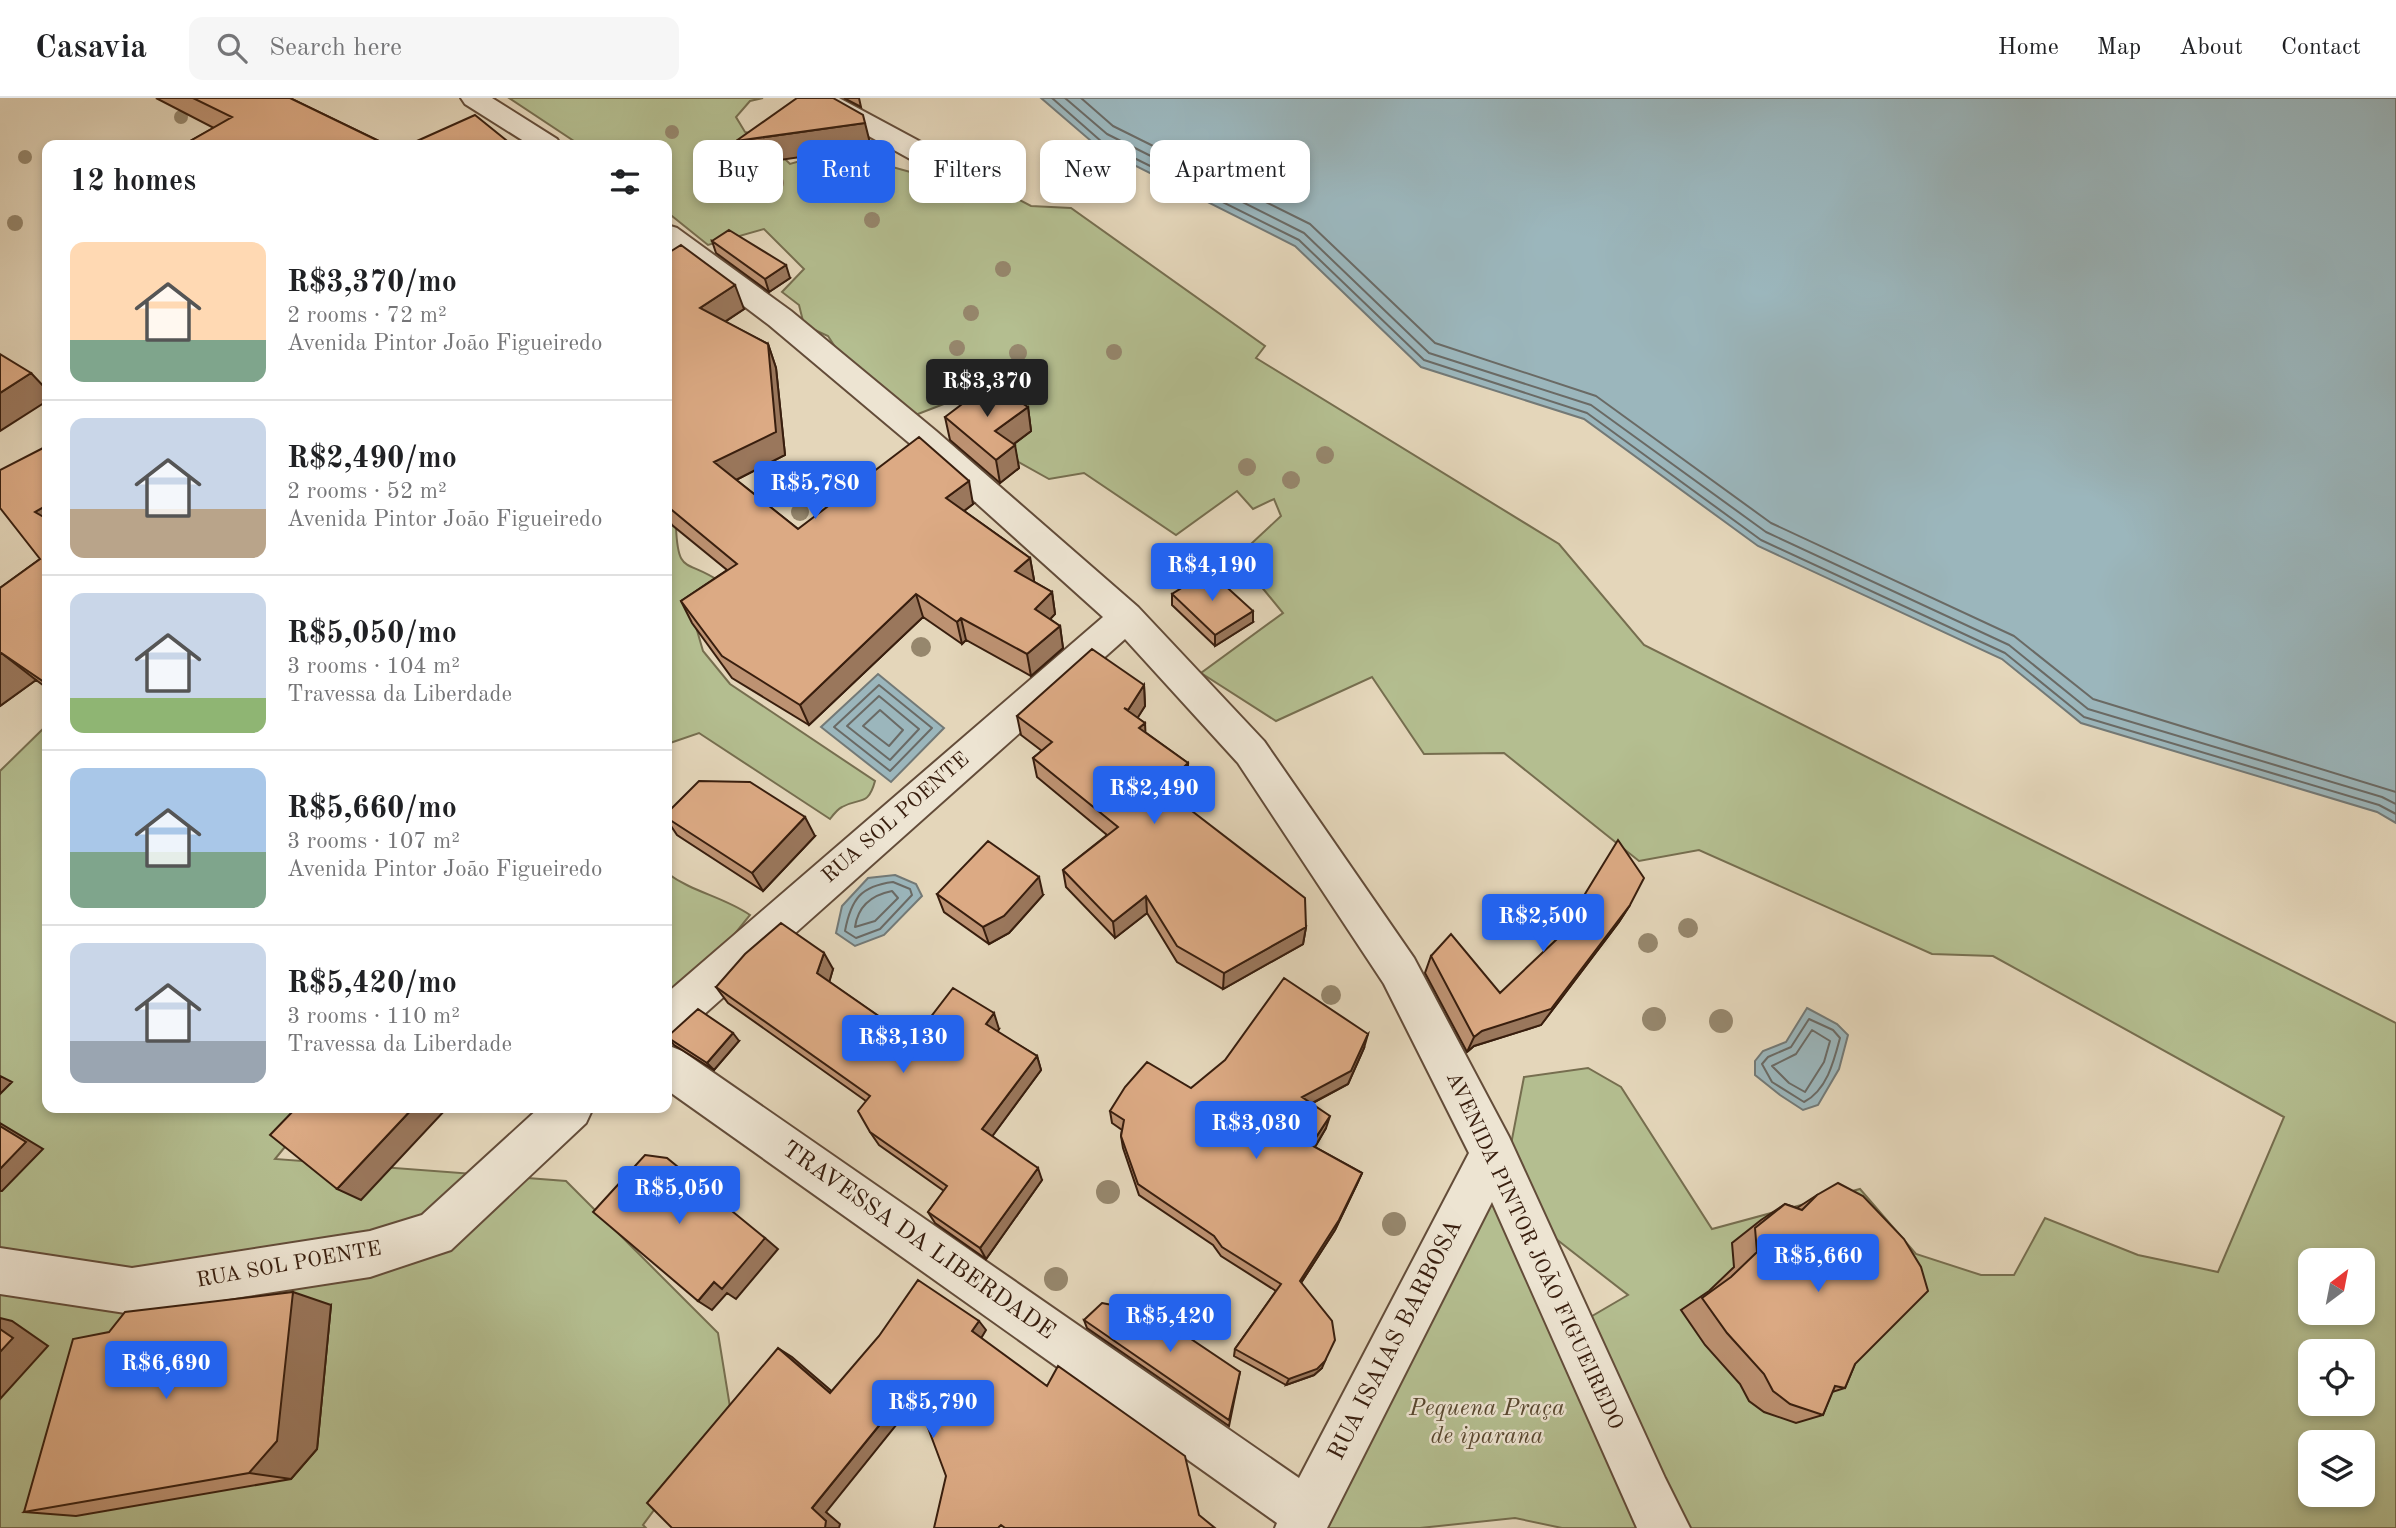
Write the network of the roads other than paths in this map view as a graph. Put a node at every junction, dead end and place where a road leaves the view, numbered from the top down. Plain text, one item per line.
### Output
1 (474, 98) edge
2 (820, 98) edge
3 (540, 140) edge
4 (909, 147) edge
5 (672, 238) edge
6 (1126, 617) junction
7 (672, 1016) edge
8 (672, 1070) edge
9 (566, 1113) edge
10 (1493, 1153) junction
11 (0, 1271) edge
12 (1303, 1521) edge
13 (1665, 1528) edge

1 - 3 street
2 - 4 street
5 - 6 street, AVENIDA PINTOR JOÃO FIGUEIREDO
6 - 7 street, RUA SOL POENTE
6 - 10 street, AVENIDA PINTOR JOÃO FIGUEIREDO
8 - 12 street, TRAVESSA DA LIBERDADE
9 - 11 street, RUA SOL POENTE
10 - 12 street, RUA ISAIAS BARBOSA
10 - 13 street, AVENIDA PINTOR JOÃO FIGUEIREDO

